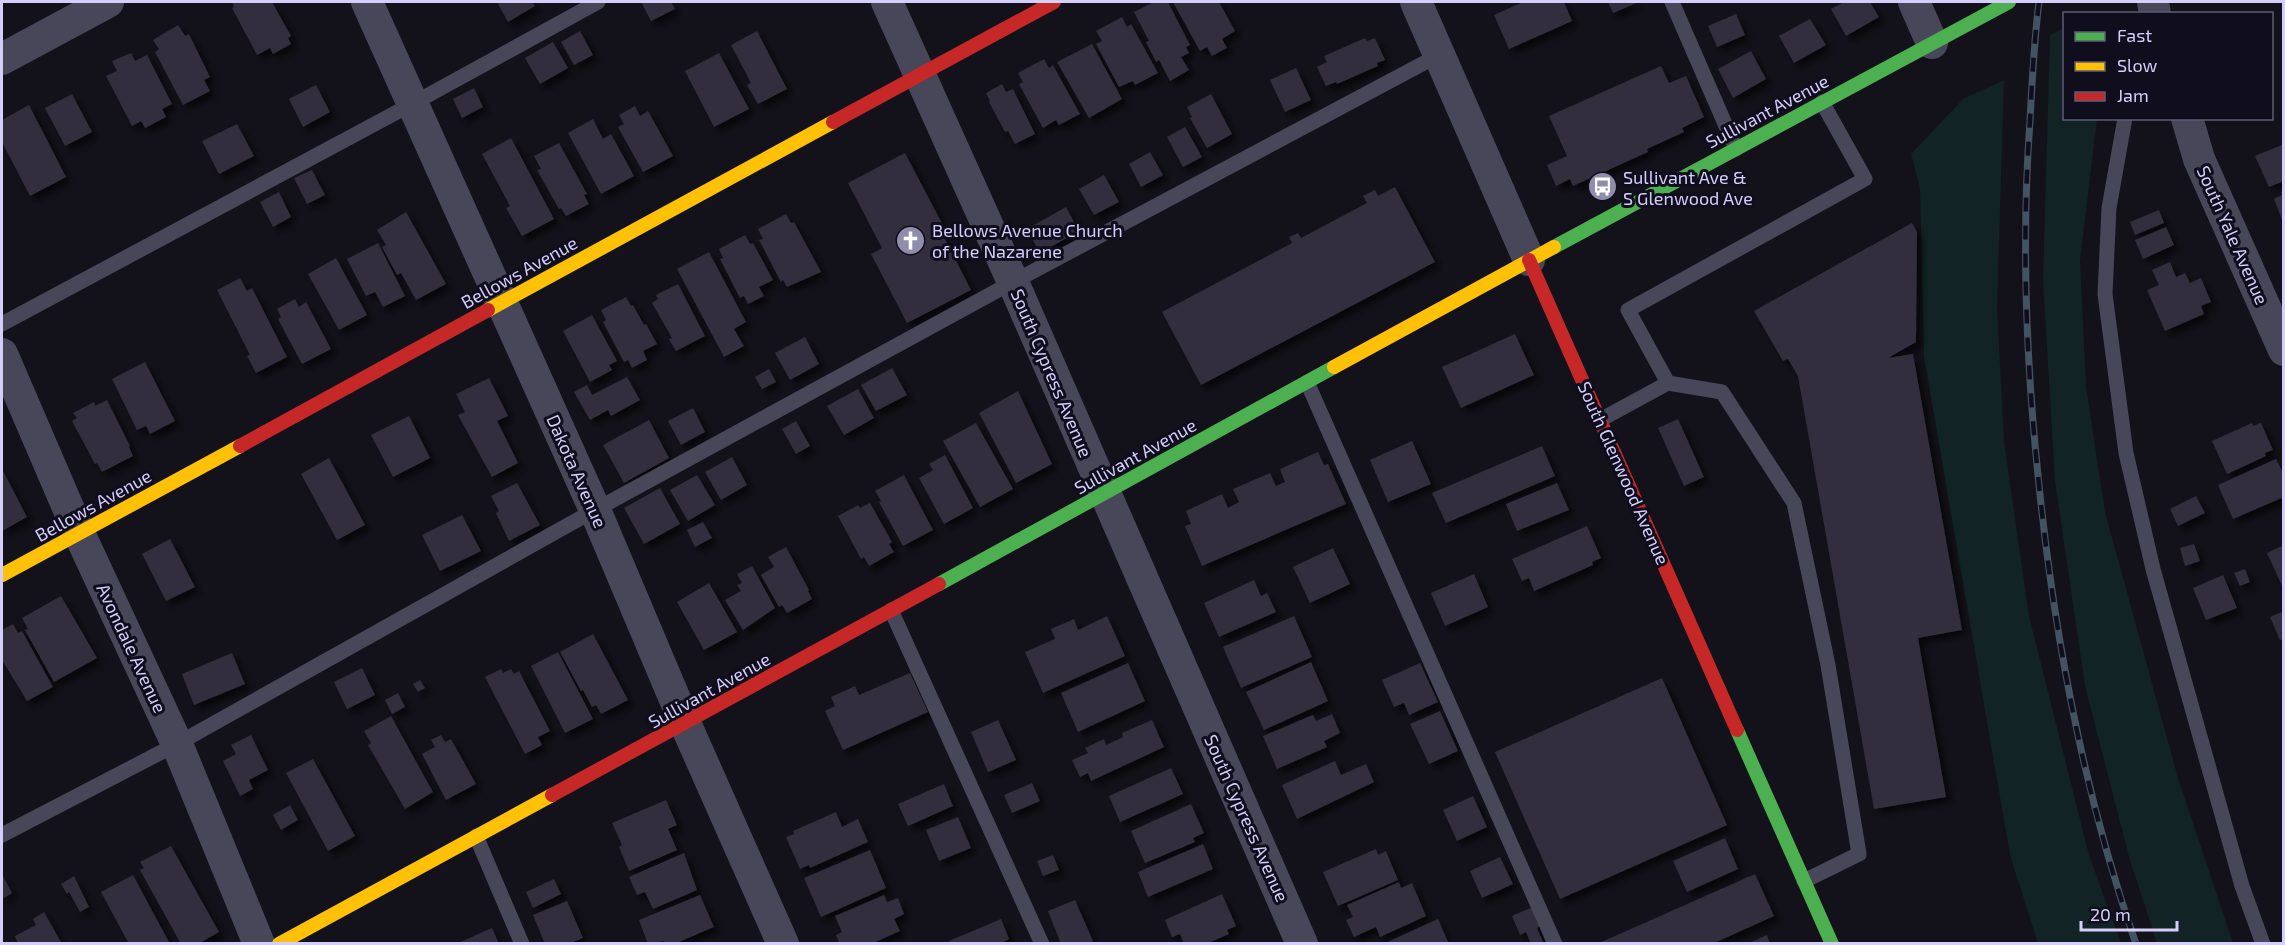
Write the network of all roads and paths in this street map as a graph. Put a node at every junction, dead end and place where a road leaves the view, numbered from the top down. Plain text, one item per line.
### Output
1 (108, 2) edge
2 (367, 2) edge
3 (598, 2) edge
4 (887, 2) edge
5 (1054, 2) edge
6 (1416, 2) edge
7 (1672, 2) edge
8 (1914, 2) edge
9 (2009, 2) edge
10 (1932, 43) junction
11 (1439, 55) junction
12 (2, 59) edge
13 (920, 75) junction
14 (1822, 102) junction
15 (412, 104) junction
16 (2126, 120) edge
17 (2188, 120) edge
18 (1736, 149) junction
19 (1529, 260) junction
20 (1013, 282) junction
21 (501, 302) junction
22 (2, 324) edge
23 (2283, 350) edge
24 (2, 354) edge
25 (1307, 382) junction
26 (1668, 383) junction
27 (1600, 420) junction
28 (1104, 493) junction
29 (595, 510) junction
30 (79, 533) junction
31 (2, 575) edge
32 (891, 610) junction
33 (685, 723) junction
34 (177, 744) junction
35 (2, 835) edge
36 (476, 836) junction
37 (1804, 880) junction
38 (259, 944) edge
39 (279, 944) edge
40 (522, 944) edge
41 (783, 944) edge
42 (1042, 944) edge
43 (1302, 944) edge
44 (1556, 944) edge
45 (1832, 944) edge
46 (2263, 944) edge

1 - 12 street
2 - 15 street, Dakota Avenue
3 - 15 lane
4 - 13 street, South Cypress Avenue
5 - 13 street, Bellows Avenue
6 - 11 street, South Glenwood Avenue
7 - 18 lane
8 - 10 street
9 - 10 street, Sullivant Avenue
10 - 14 street, Sullivant Avenue
11 - 19 street, South Glenwood Avenue
11 - 20 lane
13 - 20 street, South Cypress Avenue
13 - 21 street, Bellows Avenue
14 - 18 street, Sullivant Avenue
14 - 26 lane
15 - 21 street, Dakota Avenue
15 - 22 lane
16 - 46 lane
17 - 23 street, South Yale Avenue
18 - 19 street, Sullivant Avenue
19 - 25 street, Sullivant Avenue
19 - 27 street, South Glenwood Avenue
20 - 28 street, South Cypress Avenue
20 - 29 lane
21 - 29 street, Dakota Avenue
21 - 30 street, Bellows Avenue
24 - 30 street, Avondale Avenue
25 - 28 street, Sullivant Avenue
25 - 44 lane
26 - 27 lane
26 - 37 lane
27 - 37 street, South Glenwood Avenue
28 - 32 street, Sullivant Avenue
28 - 43 street, South Cypress Avenue
29 - 33 street, Dakota Avenue
29 - 34 lane
30 - 31 street, Bellows Avenue
30 - 34 street, Avondale Avenue
32 - 33 street, Sullivant Avenue
32 - 42 lane
33 - 36 street, Sullivant Avenue
33 - 41 street, Dakota Avenue
34 - 35 lane
34 - 38 street, Avondale Avenue
36 - 39 street, Sullivant Avenue
36 - 40 lane
37 - 45 street, South Glenwood Avenue

